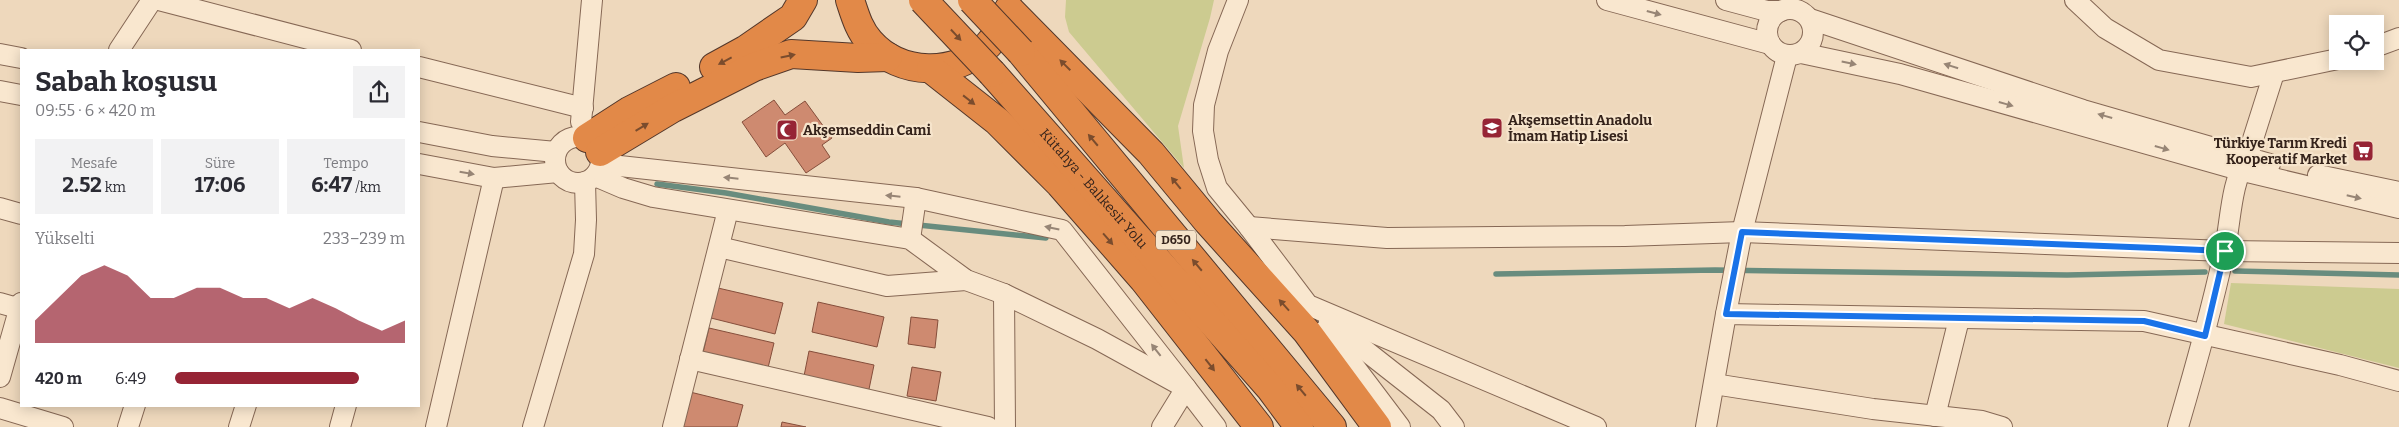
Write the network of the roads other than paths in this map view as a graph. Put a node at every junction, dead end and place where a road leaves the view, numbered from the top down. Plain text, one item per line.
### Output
1 (152, 0) edge
2 (159, 0) edge
3 (592, 0) edge
4 (803, 0) edge
5 (850, 0) edge
6 (923, 0) edge
7 (972, 0) edge
8 (1607, 0) edge
9 (1726, 0) edge
10 (2075, 0) edge
11 (1235, 4) edge
12 (1010, 5) edge
13 (1797, 10) edge
14 (2399, 38) edge
15 (1770, 44) junction
16 (2384, 44) edge
17 (120, 49) edge
18 (347, 49) edge
19 (0, 54) edge
20 (1794, 54) junction
21 (888, 57) junction
22 (20, 58) edge
23 (2329, 61) edge
24 (420, 67) edge
25 (931, 69) junction
26 (2274, 73) junction
27 (0, 91) edge
28 (20, 95) edge
29 (583, 108) junction
30 (420, 132) edge
31 (591, 158) junction
32 (557, 162) junction
33 (420, 164) edge
34 (2243, 164) junction
35 (494, 178) junction
36 (2399, 192) edge
37 (916, 198) junction
38 (0, 208) edge
39 (2399, 208) edge
40 (728, 210) junction
41 (20, 214) edge
42 (1249, 227) junction
43 (1742, 232) junction
44 (910, 239) junction
45 (719, 248) junction
46 (2225, 251) junction
47 (2399, 253) edge
48 (966, 280) junction
49 (1004, 294) junction
50 (0, 302) edge
51 (1308, 305) junction
52 (20, 307) edge
53 (20, 310) edge
54 (1726, 314) junction
55 (1959, 319) junction
56 (2205, 336) junction
57 (690, 359) junction
58 (0, 377) edge
59 (2399, 381) edge
60 (1714, 384) junction
61 (1186, 388) junction
62 (134, 407) edge
63 (245, 407) edge
64 (345, 407) edge
65 (0, 408) edge
66 (1935, 416) junction
67 (63, 427) edge
68 (128, 427) edge
69 (240, 427) edge
70 (340, 427) edge
71 (436, 427) edge
72 (534, 427) edge
73 (673, 427) edge
74 (988, 427) edge
75 (1005, 427) edge
76 (1162, 427) edge
77 (1216, 427) edge
78 (1259, 427) edge
79 (1299, 427) edge
80 (1332, 427) edge
81 (1378, 427) edge
82 (1400, 427) edge
83 (1454, 427) edge
84 (1596, 427) edge
85 (1706, 427) edge
86 (2002, 427) edge
87 (2178, 427) edge

1 - 17 street
2 - 18 street
3 - 29 street
4 -> 31 highway
5 - 21 highway
6 -> 79 highway, Kütahya - Balıkesir Yolu / D650, bridge
80 -> 7 highway, D650, bridge
8 -> 15 street
9 - 13 street
10 - 26 street
11 - 42 street
12 - 25 highway
81 -> 12 highway
13 - 15 street
13 - 20 street
34 -> 13 street
14 - 16 street
15 - 20 street
19 - 22 street
20 -> 34 street
20 - 43 street
21 - 25 highway
31 -> 21 highway
23 - 26 street
24 - 29 street
25 -> 78 highway
26 - 34 street
27 - 28 street
29 - 31 street
30 - 32 street
31 - 32 street
31 - 32 street
37 -> 31 street
31 - 40 street
31 - 72 street
32 - 35 street
33 -> 35 street
34 - 36 street
34 -> 39 street
34 - 46 street
35 - 71 street
37 - 44 street
61 -> 37 street
38 - 41 street
40 - 44 street
40 - 45 street
42 - 43 street
42 - 51 street
43 - 46 street
43 - 54 street
44 - 48 street
45 - 48 street
45 - 57 street
46 - 47 street
46 - 56 street
48 - 49 street
49 - 61 street
49 - 75 street
50 - 52 street
51 - 82 street
51 - 83 street
51 - 84 street
53 - 58 street
54 - 55 street
54 - 60 street
55 - 56 street
55 - 66 street
56 - 59 street
56 - 87 street
57 - 73 street
57 - 74 street
60 - 66 street
60 - 85 street
61 - 76 street
61 - 77 street
62 - 68 street
63 - 69 street
64 - 70 street
65 - 67 street
66 - 86 street

